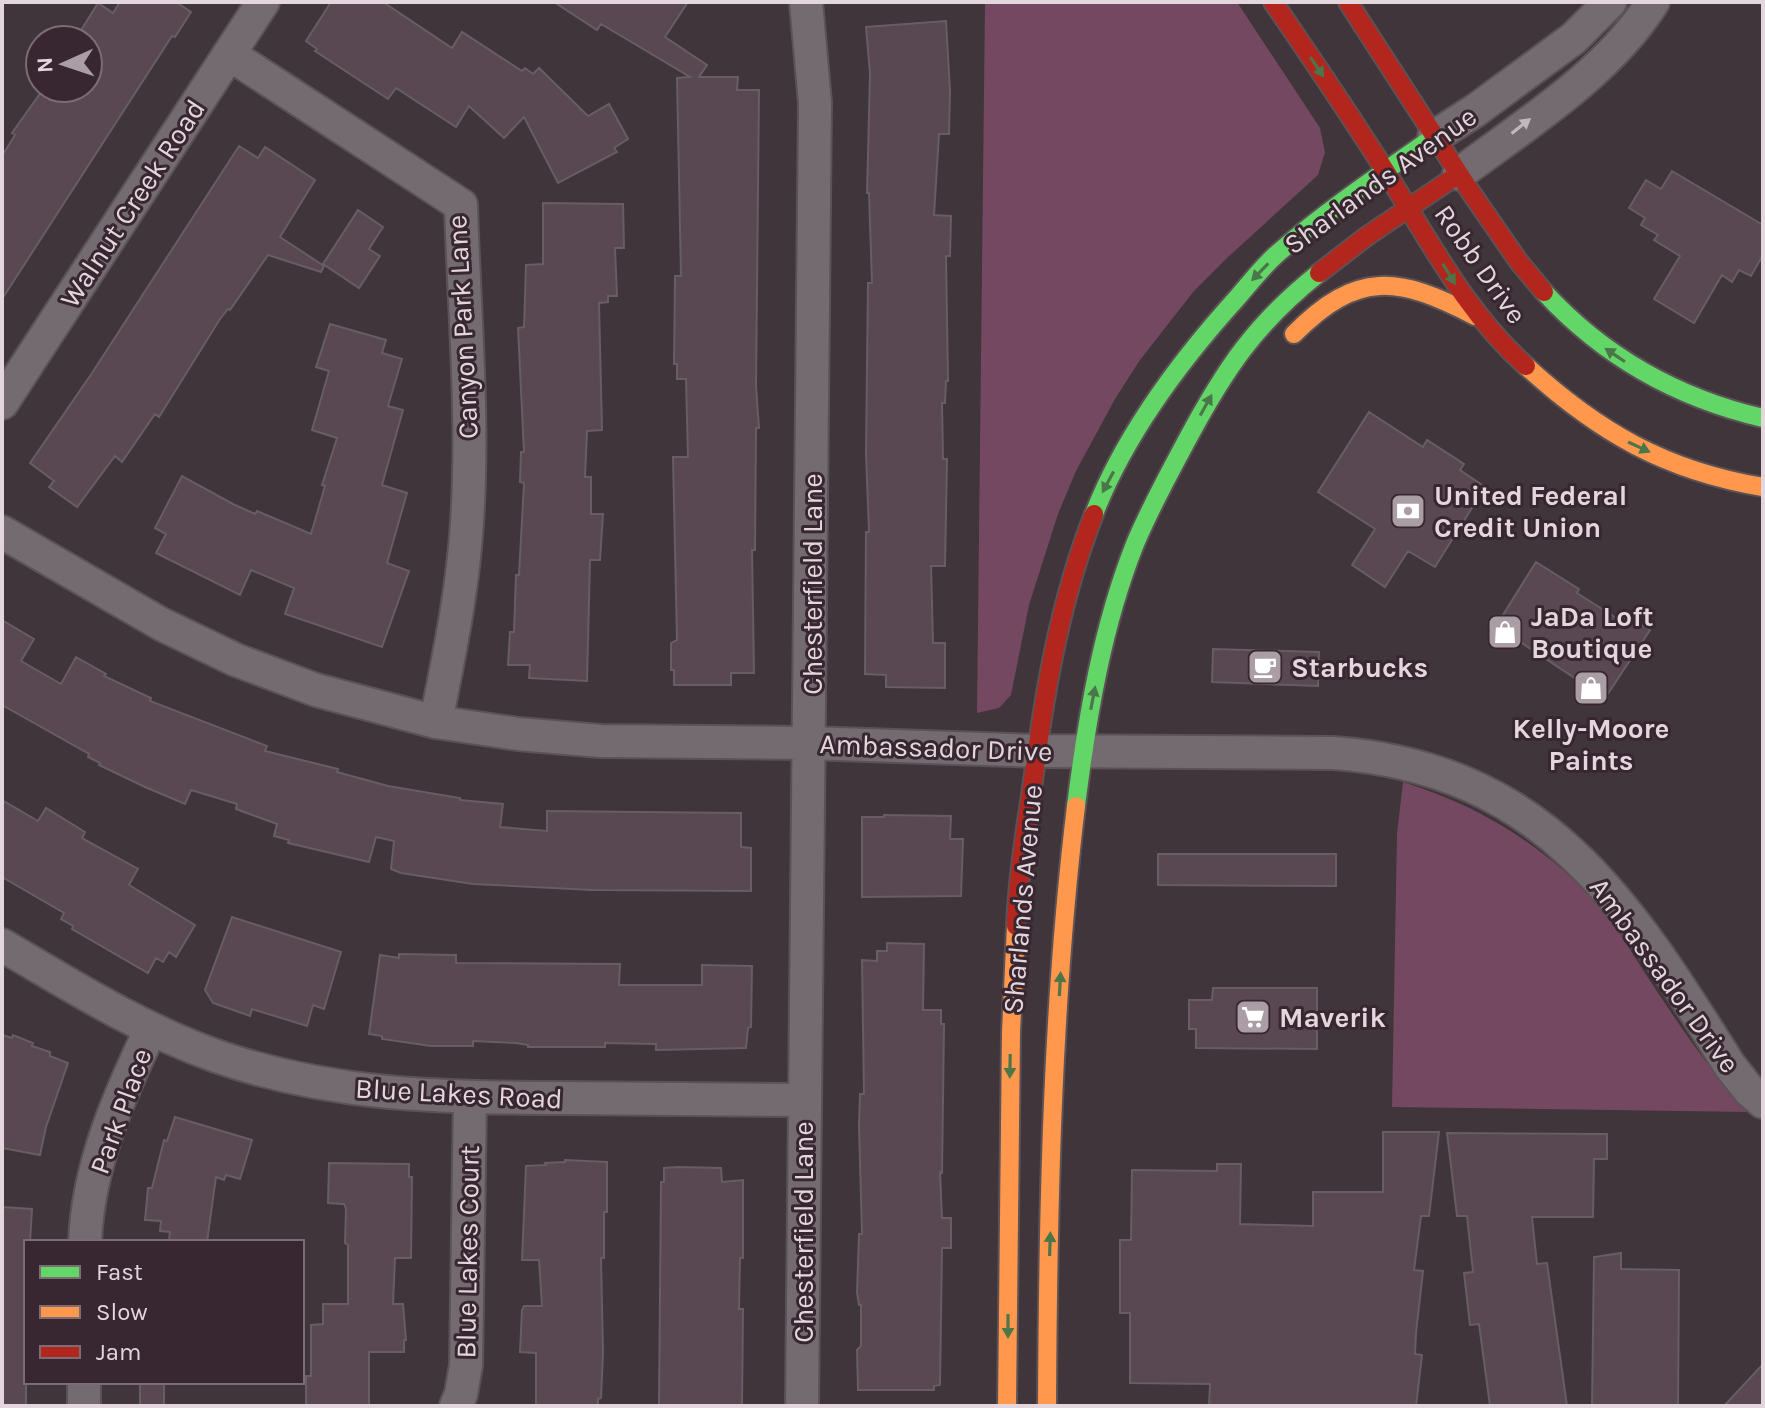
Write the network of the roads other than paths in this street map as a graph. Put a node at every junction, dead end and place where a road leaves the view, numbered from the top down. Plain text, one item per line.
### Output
1 (263, 2) edge
2 (806, 2) edge
3 (1273, 2) edge
4 (1348, 2) edge
5 (1610, 2) edge
6 (1653, 2) edge
7 (229, 54) junction
8 (1434, 137) junction
9 (1386, 171) junction
10 (1459, 174) junction
11 (1408, 208) junction
12 (1481, 320) junction
13 (1280, 351) dead end
14 (2, 403) edge
15 (1221, 418) dead end
16 (1763, 418) edge
17 (1167, 475) junction
18 (1763, 487) edge
19 (2, 532) edge
20 (436, 722) junction
21 (810, 743) junction
22 (1036, 751) junction
23 (1084, 751) junction
24 (2, 945) edge
25 (151, 1029) junction
26 (470, 1097) junction
27 (804, 1100) junction
28 (1763, 1102) edge
29 (85, 1240) edge
30 (84, 1384) edge
31 (84, 1406) edge
32 (456, 1406) edge
33 (802, 1406) edge
34 (1007, 1406) edge
35 (1047, 1406) edge

1 - 7 street, Walnut Creek Road
2 - 21 street, Chesterfield Lane
3 -> 9 main road, Robb Drive
4 - 8 main road, Robb Drive
5 - 8 street, Sharlands Avenue
10 -> 6 street, Sharlands Avenue
7 - 14 street, Walnut Creek Road
7 - 20 street, Canyon Park Lane
8 - 9 main road, Sharlands Avenue
8 - 10 main road, Robb Drive
9 - 11 main road, Robb Drive
9 -> 22 main road, Sharlands Avenue
10 - 11 main road, Sharlands Avenue
16 -> 10 main road, Robb Drive
11 -> 12 main road, Robb Drive
17 -> 11 main road, Sharlands Avenue
12 - 13 main road
12 -> 18 main road, Robb Drive
15 - 17 main road
23 -> 17 main road, Sharlands Avenue
19 - 20 street, Ambassador Drive
20 - 21 street, Ambassador Drive
21 - 22 street, Ambassador Drive
21 - 27 street, Chesterfield Lane
22 - 23 street, Ambassador Drive
22 -> 34 main road, Sharlands Avenue
23 - 28 street, Ambassador Drive
35 -> 23 main road, Sharlands Avenue
24 - 25 street, Blue Lakes Road
25 - 26 street, Blue Lakes Road
25 - 29 street, Park Place
26 - 27 street, Blue Lakes Road
26 - 32 street, Blue Lakes Court
27 - 33 street, Chesterfield Lane
30 - 31 street

